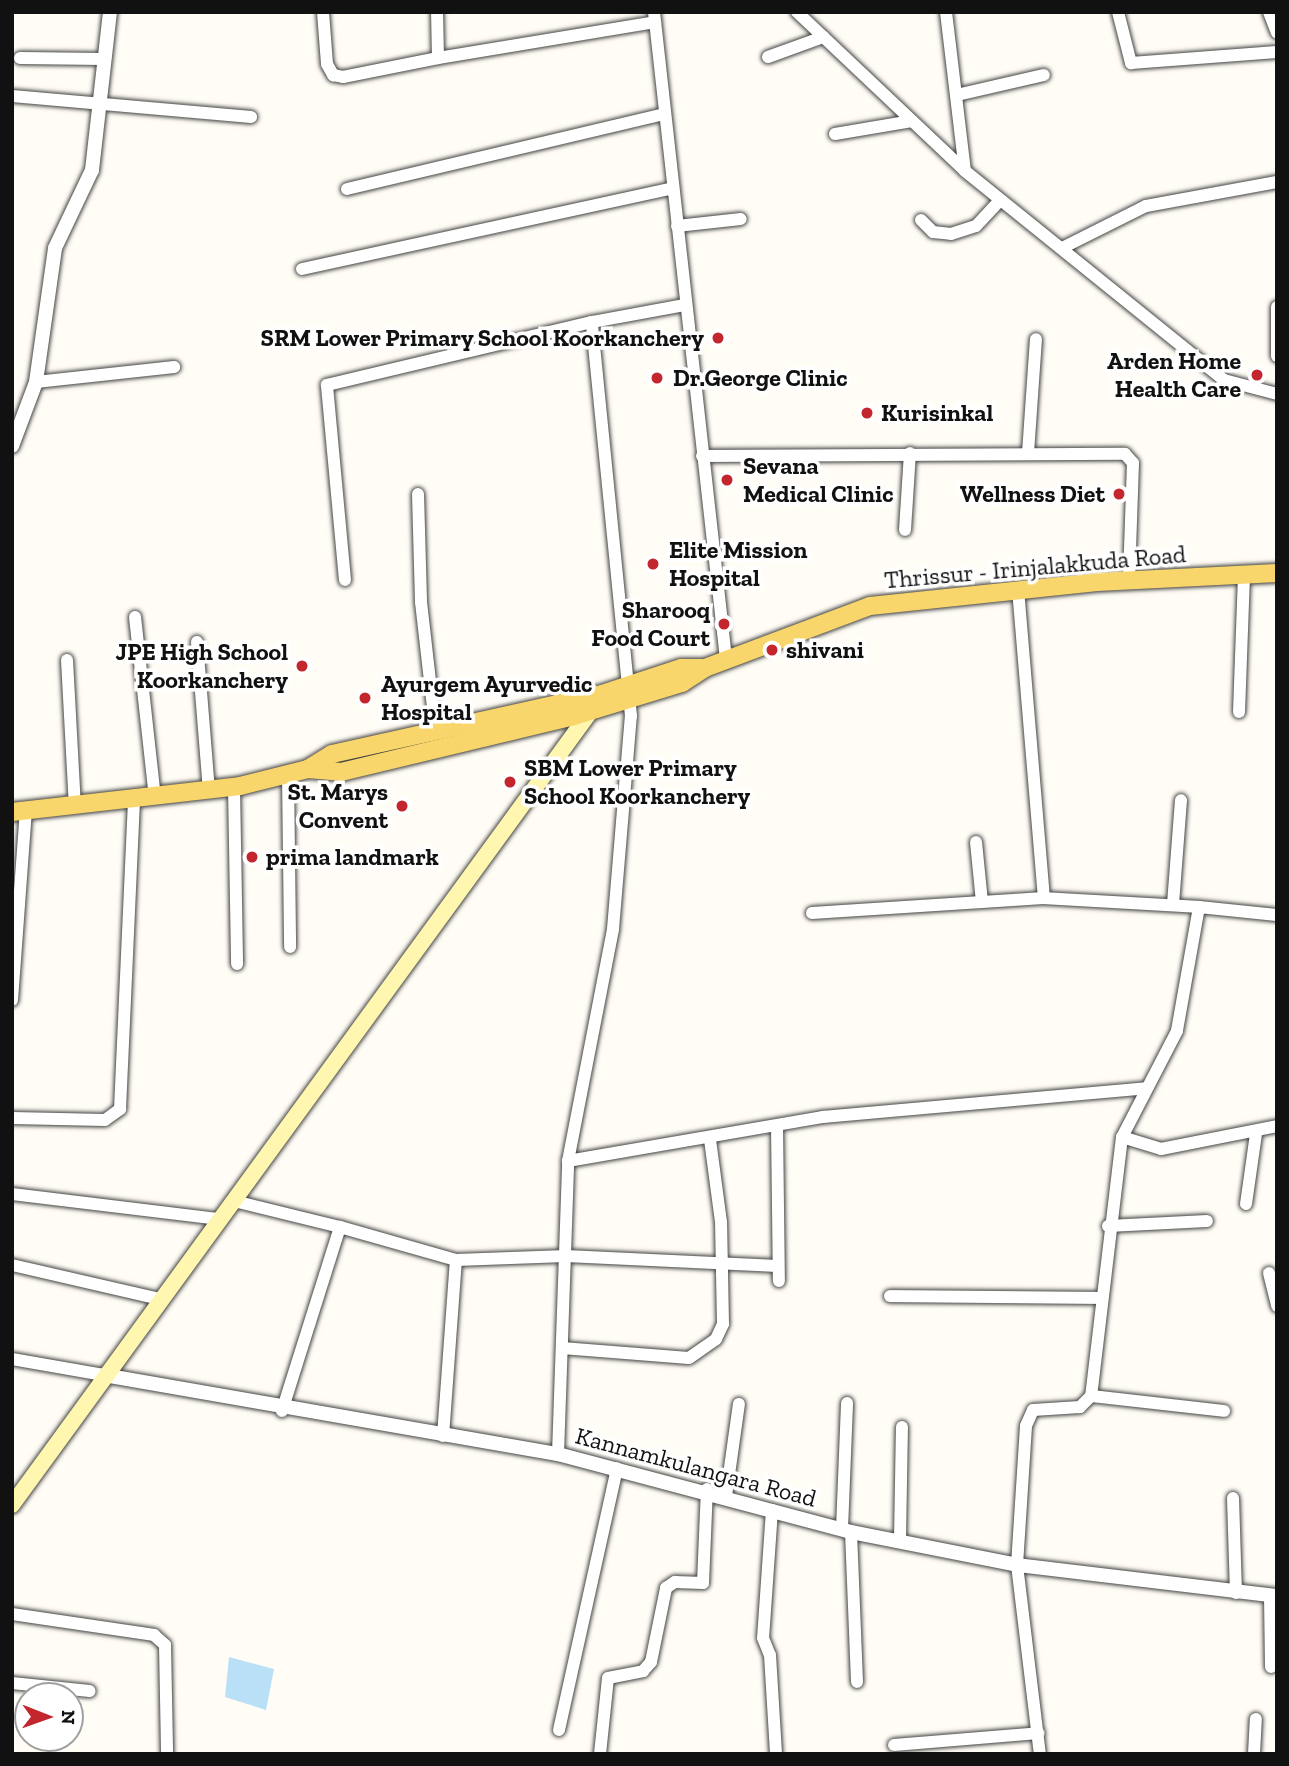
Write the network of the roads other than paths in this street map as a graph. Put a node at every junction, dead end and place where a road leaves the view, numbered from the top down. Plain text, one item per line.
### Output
1 (110, 12) edge
2 (323, 12) edge
3 (437, 12) edge
4 (797, 12) edge
5 (946, 12) edge
6 (1118, 12) edge
7 (1269, 12) edge
8 (654, 17) edge
9 (1277, 33) edge
10 (823, 37) junction
11 (1277, 52) edge
12 (768, 57) dead end
13 (20, 58) dead end
14 (438, 58) junction
15 (104, 59) junction
16 (1044, 75) dead end
17 (961, 94) junction
18 (12, 96) edge
19 (99, 108) junction
20 (664, 114) junction
21 (251, 117) dead end
22 (912, 121) junction
23 (835, 134) dead end
24 (965, 171) junction
25 (1277, 182) edge
26 (673, 188) junction
27 (347, 189) dead end
28 (1000, 200) junction
29 (741, 219) dead end
30 (922, 220) dead end
31 (677, 226) junction
32 (1062, 248) junction
33 (302, 269) dead end
34 (685, 305) junction
35 (1277, 307) edge
36 (592, 322) junction
37 (1036, 338) dead end
38 (1277, 356) edge
39 (174, 367) dead end
40 (36, 382) junction
41 (1277, 394) edge
42 (12, 446) edge
43 (910, 453) junction
44 (1028, 453) junction
45 (702, 456) junction
46 (418, 494) dead end
47 (905, 530) dead end
48 (1277, 573) edge
49 (1244, 575) junction
50 (345, 580) dead end
51 (1129, 580) junction
52 (1018, 589) junction
53 (135, 617) dead end
54 (197, 642) dead end
55 (726, 659) junction
56 (67, 660) dead end
57 (630, 701) junction
58 (590, 712) junction
59 (1239, 712) dead end
60 (436, 733) junction
61 (309, 769) junction
62 (288, 774) junction
63 (234, 787) junction
64 (209, 790) junction
65 (155, 797) junction
66 (134, 800) junction
67 (1181, 800) dead end
68 (75, 806) junction
69 (19, 811) edge
70 (976, 842) dead end
71 (1044, 898) junction
72 (982, 902) junction
73 (1173, 904) junction
74 (1199, 907) junction
75 (813, 913) dead end
76 (1277, 915) edge
77 (290, 947) dead end
78 (237, 964) dead end
79 (12, 1000) edge
80 (1146, 1088) junction
81 (12, 1118) edge
82 (777, 1126) junction
83 (1277, 1126) edge
84 (1256, 1134) junction
85 (1122, 1137) junction
86 (710, 1140) junction
87 (568, 1161) junction
88 (12, 1194) edge
89 (234, 1200) junction
90 (1246, 1204) dead end
91 (219, 1219) junction
92 (1207, 1221) dead end
93 (1108, 1226) junction
94 (340, 1227) junction
95 (566, 1256) junction
96 (456, 1260) junction
97 (12, 1265) edge
98 (722, 1265) junction
99 (778, 1266) junction
100 (1269, 1273) dead end
101 (779, 1281) dead end
102 (890, 1296) dead end
103 (159, 1298) junction
104 (1100, 1298) junction
105 (1277, 1306) edge
106 (562, 1348) junction
107 (12, 1359) edge
108 (104, 1375) junction
109 (1091, 1396) junction
110 (847, 1403) dead end
111 (739, 1404) dead end
112 (282, 1411) junction
113 (1224, 1411) dead end
114 (902, 1427) dead end
115 (443, 1436) junction
116 (558, 1454) junction
117 (617, 1468) junction
118 (706, 1489) junction
119 (726, 1496) junction
120 (1233, 1498) dead end
121 (12, 1505) edge
122 (772, 1510) junction
123 (847, 1531) junction
124 (900, 1539) junction
125 (1017, 1565) junction
126 (1236, 1593) junction
127 (1274, 1595) edge
128 (12, 1614) edge
129 (1271, 1667) dead end
130 (12, 1682) edge
131 (857, 1682) dead end
132 (90, 1691) dead end
133 (1256, 1719) dead end
134 (559, 1730) dead end
135 (1040, 1733) junction
136 (894, 1745) dead end
137 (167, 1754) edge
138 (600, 1754) edge
139 (776, 1754) edge
140 (1040, 1754) edge
141 (1254, 1754) edge

1 - 15 street
2 - 14 street
3 - 14 street
4 - 10 street
5 - 17 street
6 - 11 street
7 - 9 street
8 - 14 street
8 - 20 street
10 - 12 street
10 - 22 street
13 - 15 street
15 - 19 street
16 - 17 street
17 - 24 street
18 - 19 street
19 - 21 street
19 - 40 street
20 - 26 street
20 - 27 street
22 - 23 street
22 - 24 street
24 - 28 street
25 - 32 street
26 - 31 street
26 - 33 street
28 - 30 street
28 - 32 street
29 - 31 street
31 - 34 street
32 - 41 street
34 - 36 street
34 - 45 street
35 - 38 street
36 - 50 street
36 - 57 street
37 - 44 street
39 - 40 street
40 - 42 street
43 - 44 street
43 - 45 street
43 - 47 street
44 - 51 street
45 - 55 street
46 - 60 street
48 - 49 main road, Thrissur - Irinjalakkuda Road
49 - 51 main road, Thrissur - Irinjalakkuda Road
49 - 59 street
51 - 52 main road, Thrissur - Irinjalakkuda Road
52 - 55 main road, Thrissur - Irinjalakkuda Road
52 - 71 street
53 - 65 street
54 - 64 street
55 - 57 main road, Thrissur - Irinjalakkuda Road
56 - 68 street
57 - 58 main road
57 - 60 main road
57 - 87 street
58 - 61 main road
58 - 89 main road
60 - 61 main road
61 - 62 main road
62 - 63 main road
62 - 77 street
63 - 64 main road
63 - 78 street
64 - 65 main road
65 - 66 main road
66 - 68 main road
66 - 81 street
67 - 73 street
68 - 69 main road
69 - 79 street
70 - 72 street
71 - 72 street
71 - 73 street
72 - 75 street
73 - 74 street
74 - 76 street
74 - 80 street
80 - 82 street
80 - 85 street
82 - 86 street
82 - 99 street
83 - 84 street
84 - 85 street
84 - 90 street
85 - 93 street
86 - 87 street
86 - 98 street
87 - 95 street
88 - 91 street
89 - 91 main road
89 - 94 street
91 - 103 main road
92 - 93 street
93 - 104 street
94 - 96 street
94 - 112 street
95 - 96 street
95 - 98 street
95 - 106 street
96 - 115 street
97 - 103 street
98 - 99 street
98 - 106 street
99 - 101 street
100 - 105 street
102 - 104 street
103 - 108 main road
104 - 109 street
106 - 116 street
107 - 108 street
108 - 112 street, Kannamkulangara Road
108 - 121 main road
109 - 113 street
109 - 125 street
110 - 123 street
111 - 119 street
112 - 115 street, Kannamkulangara Road
114 - 124 street
115 - 116 street, Kannamkulangara Road
116 - 117 street, Kannamkulangara Road
117 - 118 street, Kannamkulangara Road
117 - 134 street
118 - 119 street, Kannamkulangara Road
118 - 138 street
119 - 122 street, Kannamkulangara Road
120 - 126 street
122 - 123 street, Kannamkulangara Road
122 - 139 street
123 - 124 street, Kannamkulangara Road
123 - 131 street
124 - 125 street, Kannamkulangara Road
125 - 126 street, Kannamkulangara Road
125 - 135 street
126 - 127 street, Kannamkulangara Road
127 - 129 street
128 - 137 street
130 - 132 street
133 - 141 street
135 - 136 street
135 - 140 street

